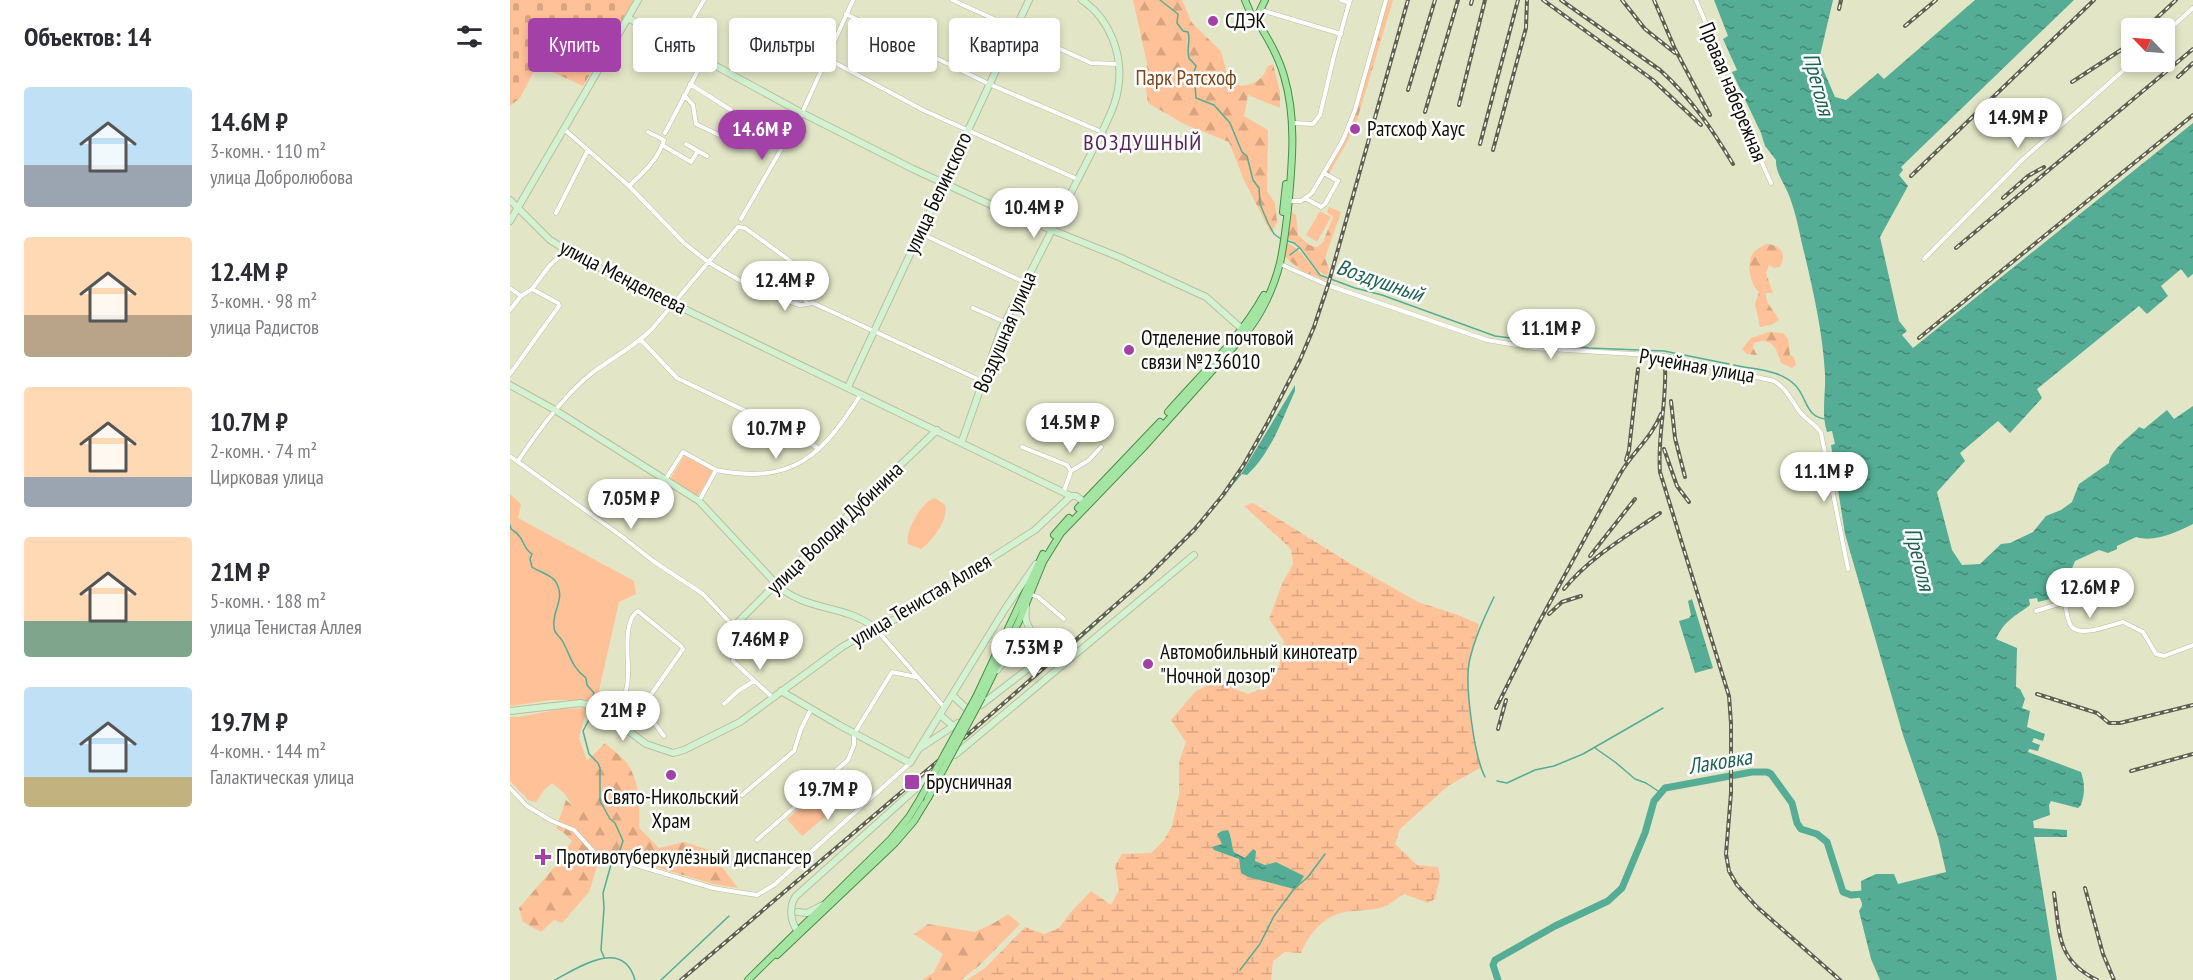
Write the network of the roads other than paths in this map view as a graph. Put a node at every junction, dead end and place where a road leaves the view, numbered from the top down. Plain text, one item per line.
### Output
1 (638, 0) edge
2 (704, 0) edge
3 (853, 0) edge
4 (952, 0) edge
5 (1029, 0) edge
6 (1082, 0) edge
7 (1264, 0) edge
8 (1341, 0) edge
9 (1386, 0) edge
10 (1696, 0) edge
11 (1349, 1) edge
12 (1246, 4) edge
13 (2193, 8) edge
14 (1259, 10) junction
15 (846, 14) junction
16 (628, 18) junction
17 (693, 18) edge
18 (989, 18) edge
19 (1020, 18) edge
20 (633, 21) edge
21 (2175, 24) edge
22 (1341, 34) junction
23 (836, 36) edge
24 (1060, 50) edge
25 (836, 63) edge
26 (1118, 64) junction
27 (717, 65) edge
28 (696, 72) edge
29 (820, 72) edge
30 (995, 72) edge
31 (2122, 72) edge
32 (690, 84) junction
33 (989, 84) junction
34 (684, 95) junction
35 (731, 110) dead end
36 (802, 113) junction
37 (1292, 123) junction
38 (564, 129) junction
39 (967, 131) junction
40 (648, 132) dead end
41 (1102, 132) junction
42 (665, 133) dead end
43 (719, 135) dead end
44 (686, 144) dead end
45 (662, 145) junction
46 (588, 150) junction
47 (698, 151) junction
48 (707, 156) dead end
49 (1324, 173) junction
50 (1077, 179) junction
51 (942, 183) junction
52 (1771, 183) dead end
53 (629, 186) junction
54 (1305, 198) junction
55 (510, 200) edge
56 (1286, 201) junction
57 (517, 209) junction
58 (556, 213) dead end
59 (741, 219) dead end
60 (510, 221) edge
61 (1052, 230) junction
62 (920, 233) junction
63 (566, 252) junction
64 (1924, 259) dead end
65 (708, 262) junction
66 (1278, 262) junction
67 (1024, 282) junction
68 (510, 288) edge
69 (532, 289) junction
70 (521, 296) junction
71 (675, 304) junction
72 (807, 304) junction
73 (973, 308) dead end
74 (510, 310) edge
75 (1005, 322) junction
76 (875, 331) junction
77 (1244, 331) junction
78 (641, 340) junction
79 (510, 374) edge
80 (982, 381) junction
81 (510, 385) edge
82 (848, 387) junction
83 (861, 393) junction
84 (555, 410) junction
85 (937, 430) junction
86 (962, 441) junction
87 (1022, 447) dead end
88 (1101, 447) dead end
89 (819, 449) junction
90 (510, 456) edge
91 (518, 461) junction
92 (716, 470) junction
93 (1071, 471) junction
94 (665, 480) junction
95 (1064, 491) junction
96 (1071, 496) junction
97 (699, 501) junction
98 (1083, 506) junction
99 (1194, 555) dead end
100 (1038, 562) junction
101 (1848, 569) dead end
102 (776, 584) junction
103 (1030, 594) junction
104 (1026, 604) junction
105 (1005, 609) junction
106 (2036, 611) dead end
107 (1014, 619) junction
108 (1064, 619) dead end
109 (734, 626) junction
110 (875, 628) junction
111 (1035, 638) junction
112 (2193, 645) edge
113 (994, 673) junction
114 (916, 676) junction
115 (754, 681) junction
116 (781, 691) junction
117 (951, 696) junction
118 (772, 697) junction
119 (979, 697) junction
120 (724, 704) dead end
121 (981, 705) dead end
122 (944, 708) junction
123 (966, 708) dead end
124 (812, 709) junction
125 (510, 711) edge
126 (618, 712) junction
127 (638, 713) junction
128 (940, 715) junction
129 (613, 719) junction
130 (854, 734) junction
131 (664, 736) dead end
132 (919, 748) junction
133 (955, 754) dead end
134 (910, 763) junction
135 (930, 776) dead end
136 (510, 788) edge
137 (742, 795) dead end
138 (924, 798) junction
139 (757, 840) dead end
140 (792, 905) junction
141 (823, 905) junction
142 (798, 912) junction
143 (808, 924) junction
144 (797, 930) junction
145 (758, 970) junction
146 (748, 980) edge

1 - 16 street
2 - 17 street
3 - 15 street
4 - 18 street
5 - 19 street, улица Белинского
6 - 26 street, Воздушная улица
7 - 14 main road
8 - 11 street
9 - 49 street
10 - 52 street, Правая набережная
11 - 22 street
12 - 14 main road
12 - 56 main road
13 - 21 street
14 - 22 street
14 - 37 main road
15 - 23 street
15 - 33 street
16 - 20 street
16 - 38 street
22 - 37 street
24 - 26 street
25 - 39 street
26 - 41 street, Воздушная улица
27 - 36 street
28 - 32 street
29 - 36 street
30 - 33 street, улица Белинского
31 - 64 street
32 - 34 street
32 - 35 street
33 - 39 street, улица Белинского
33 - 41 street
34 - 42 street
34 - 43 street
36 - 51 street
36 - 59 street
37 - 56 main road
38 - 46 street
38 - 57 street
39 - 50 street
39 - 51 street, улица Белинского
40 - 45 street
41 - 50 street, Воздушная улица
44 - 47 street
45 - 47 street
45 - 53 street
46 - 53 street
46 - 58 street
47 - 48 street
49 - 54 street
49 - 54 street
50 - 61 street, Воздушная улица
51 - 61 street
51 - 62 street, улица Белинского
53 - 65 street
54 - 56 street
55 - 57 street, улица Менделеева
56 - 66 main road
57 - 60 street
57 - 63 street, улица Менделеева
61 - 67 street, Воздушная улица
61 - 77 street
62 - 67 street
62 - 76 street, улица Белинского
63 - 69 street
63 - 71 street, улица Менделеева
65 - 71 street
65 - 72 street
65 - 72 street
66 - 77 main road
66 - 101 street, Ручейная улица
67 - 75 street, Воздушная улица
68 - 70 street
69 - 70 street
69 - 79 street
70 - 74 street
71 - 78 street
71 - 82 street, улица Менделеева
72 - 76 street
73 - 75 street
75 - 80 street, Воздушная улица
76 - 80 street
76 - 82 street, улица Белинского
77 - 98 main road
78 - 84 street
78 - 89 street
80 - 86 street, Воздушная улица
81 - 84 street
82 - 83 street, улица Менделеева
83 - 85 street, улица Менделеева
83 - 89 street
84 - 91 street
84 - 94 street
85 - 86 street, улица Менделеева
85 - 102 street, улица Володи Дубинина
86 - 95 street, улица Менделеева
87 - 93 street
88 - 93 street
89 - 92 street
90 - 91 street
91 - 109 street
92 - 94 street
92 - 97 street
93 - 95 street
94 - 97 street
95 - 96 street, улица Менделеева
96 - 98 street, улица Менделеева
96 - 110 street, улица Тенистая Аллея
97 - 102 street
98 - 100 main road
98 - 103 main road
99 - 133 street
100 - 105 street
100 - 107 main road
102 - 109 street, улица Володи Дубинина
102 - 110 street
103 - 104 main road
103 - 108 street
104 - 111 street
104 - 113 main road
105 - 107 street
105 - 117 street
106 - 112 street
107 - 119 main road
109 - 115 street
110 - 114 street
110 - 116 street, улица Тенистая Аллея
111 - 113 street
111 - 121 street
113 - 119 main road
114 - 122 street
114 - 130 street
115 - 118 street
115 - 120 street
116 - 118 street, улица Тенистая Аллея
116 - 124 street
117 - 122 street
117 - 123 street
118 - 129 street, улица Тенистая Аллея
119 - 138 main road, bridge
122 - 128 street
124 - 130 street
124 - 137 street
125 - 129 street, улица Тенистая Аллея
126 - 127 street
126 - 127 street
126 - 129 street
127 - 131 street
128 - 132 street
128 - 132 street
130 - 134 street
130 - 139 street
132 - 134 street
134 - 136 street
135 - 140 street
138 - 141 main road
138 - 143 main road
140 - 142 street
140 - 144 street
141 - 142 street
141 - 143 main road
142 - 143 street
143 - 144 main road
143 - 145 main road
144 - 145 main road
145 - 146 main road

